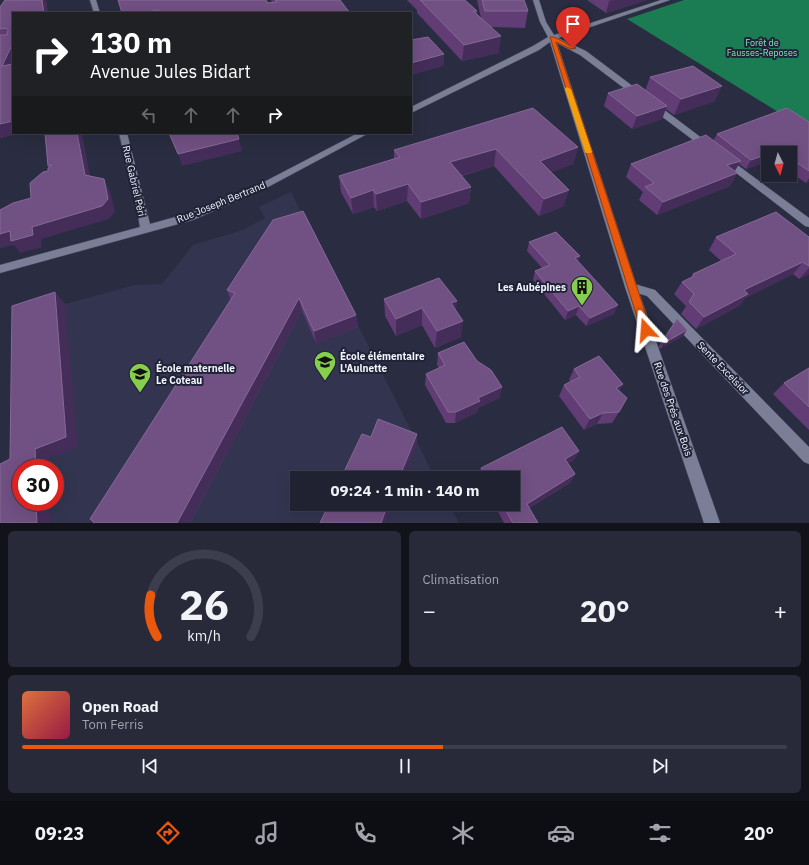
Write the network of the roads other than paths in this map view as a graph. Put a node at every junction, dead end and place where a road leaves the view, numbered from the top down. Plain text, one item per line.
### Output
1 (93, 0) edge
2 (536, 0) edge
3 (667, 0) edge
4 (97, 12) edge
5 (552, 38) junction
6 (412, 110) edge
7 (123, 134) edge
8 (351, 136) edge
9 (809, 223) edge
10 (145, 228) junction
11 (0, 269) edge
12 (631, 287) junction
13 (809, 457) edge
14 (712, 523) edge

1 - 4 street
2 - 5 street, Rue des Prés aux Bois
3 - 5 street
5 - 6 street
5 - 9 street
5 - 12 street, Rue des Prés aux Bois
7 - 10 street, Rue Gabriel Péri
8 - 10 street, Rue Joseph Bertrand
10 - 11 street, Rue Joseph Bertrand
12 - 13 street, Sente Excelsior
12 - 14 street, Rue des Prés aux Bois

